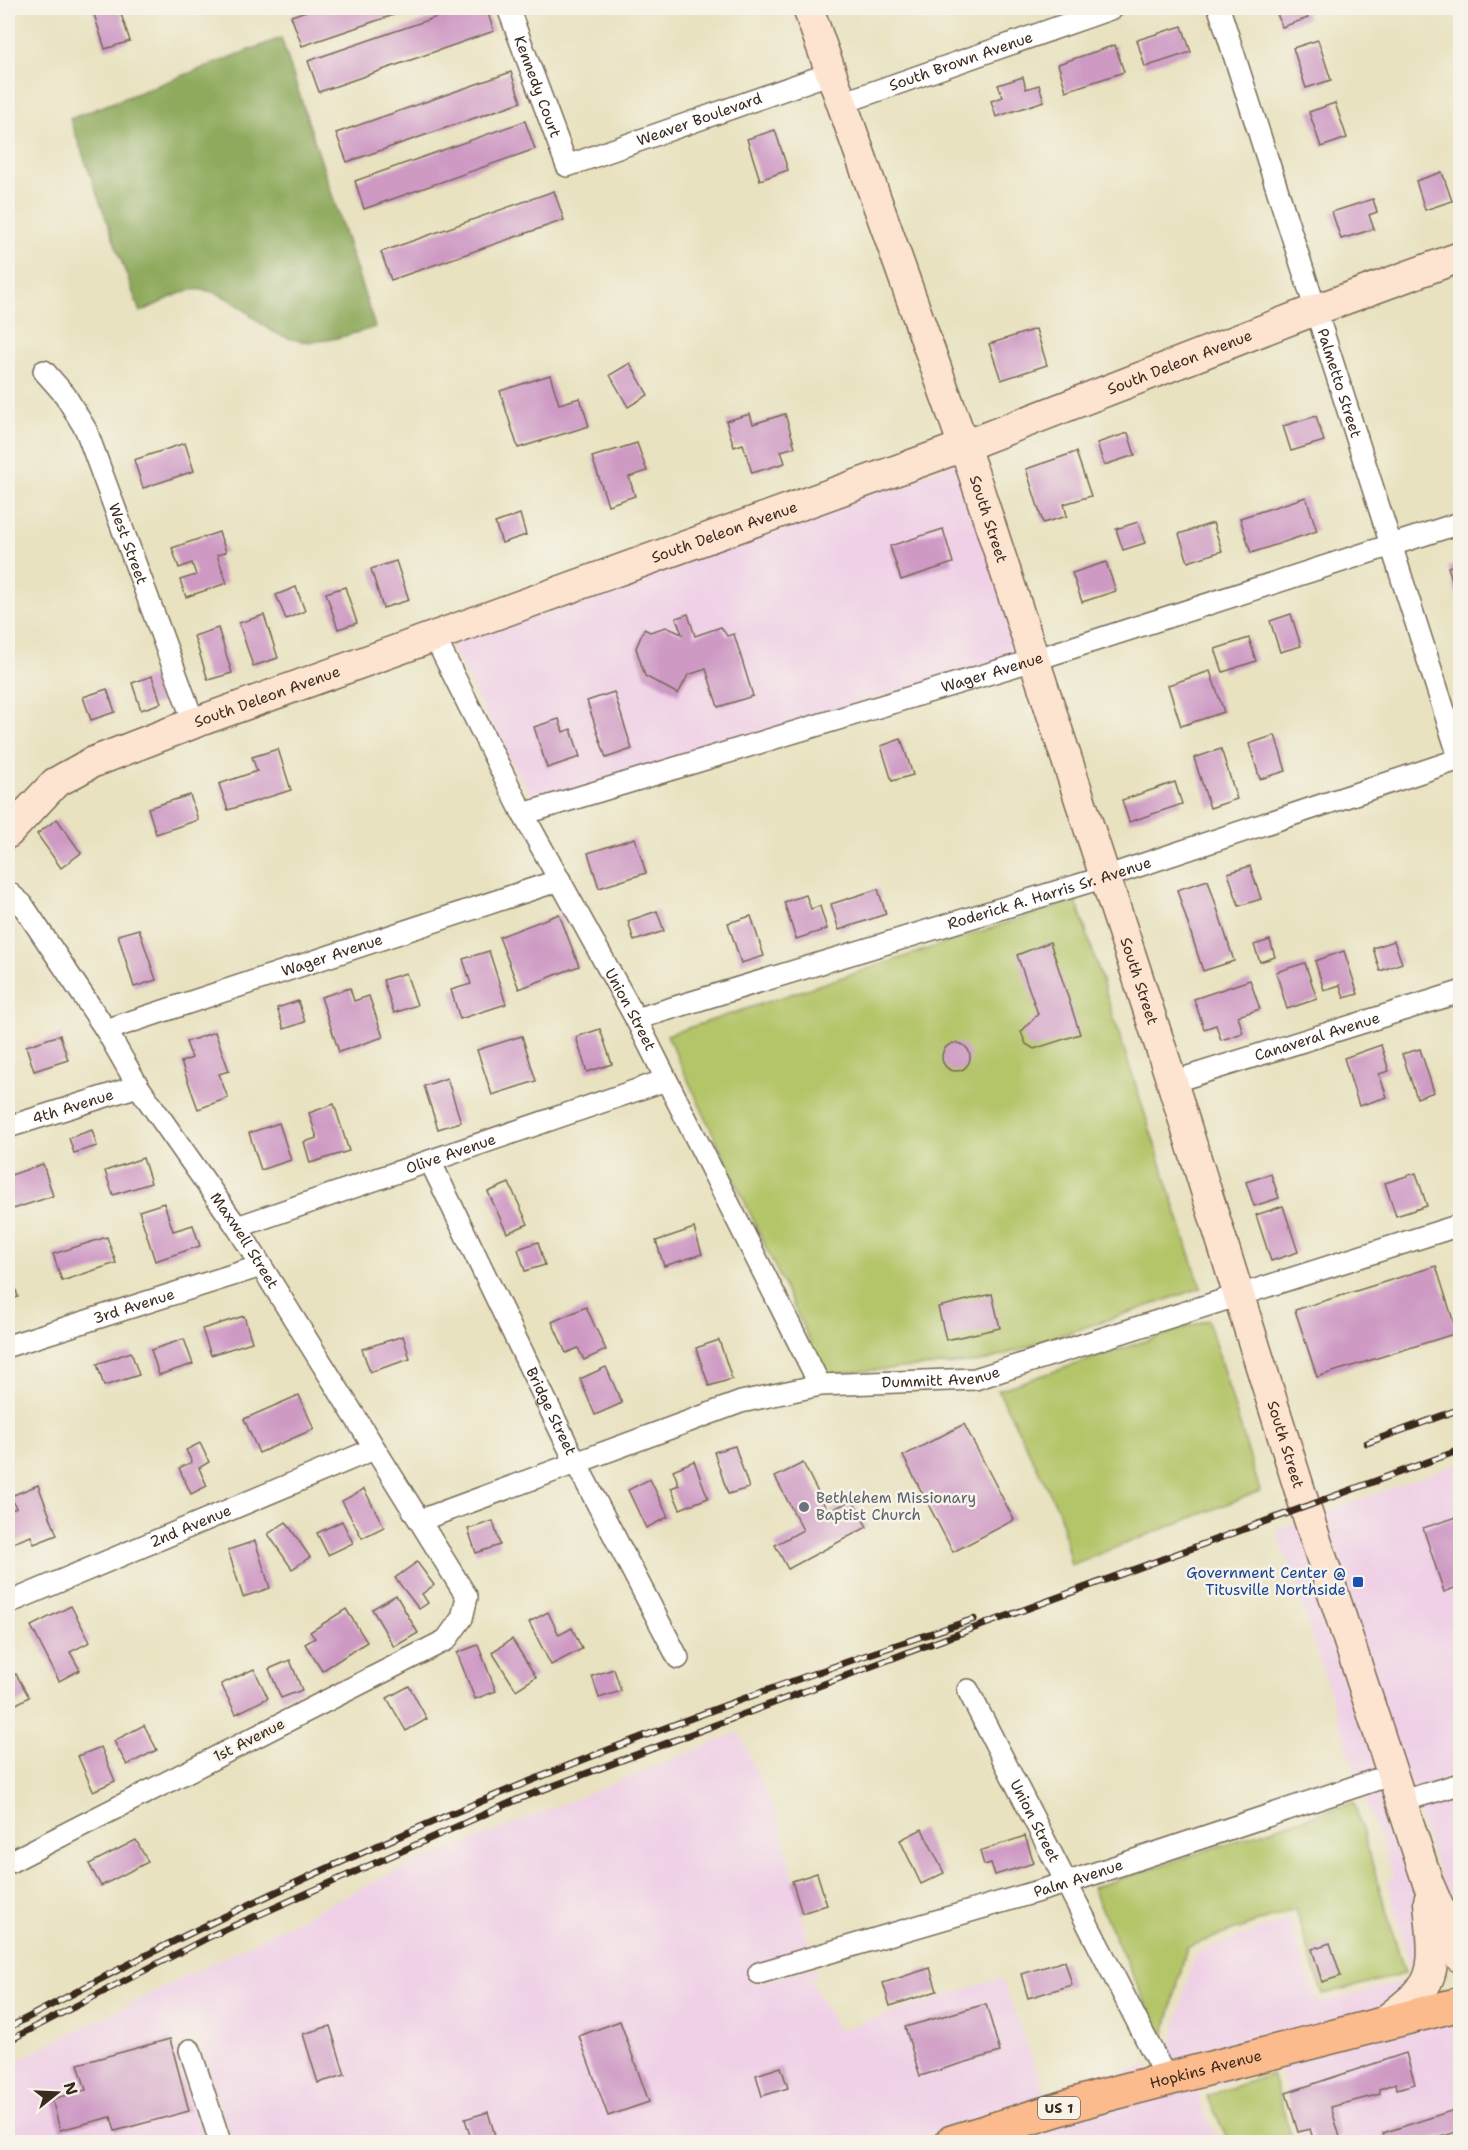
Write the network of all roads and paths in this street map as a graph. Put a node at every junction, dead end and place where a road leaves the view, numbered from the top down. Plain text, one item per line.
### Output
1 (508, 8) edge
2 (808, 8) edge
3 (1113, 8) edge
4 (1219, 8) edge
5 (831, 73) junction
6 (842, 103) junction
7 (567, 166) joint
8 (1461, 257) edge
9 (1315, 310) junction
10 (44, 371) dead end
11 (964, 446) junction
12 (1461, 523) edge
13 (1390, 544) junction
14 (434, 636) junction
15 (1034, 660) junction
16 (194, 723) junction
17 (1460, 759) edge
18 (523, 814) junction
19 (8, 833) edge
20 (1105, 877) junction
21 (560, 880) junction
22 (8, 892) edge
23 (1461, 992) edge
24 (636, 1019) junction
25 (106, 1030) junction
26 (666, 1080) junction
27 (1172, 1082) junction
28 (138, 1086) junction
29 (8, 1127) edge
30 (430, 1161) junction
31 (1461, 1226) edge
32 (237, 1227) junction
33 (261, 1266) junction
34 (1239, 1294) junction
35 (8, 1346) edge
36 (820, 1386) junction
37 (374, 1449) junction
38 (576, 1463) junction
39 (421, 1520) junction
40 (467, 1597) joint
41 (8, 1603) edge
42 (678, 1658) dead end
43 (968, 1690) dead end
44 (1393, 1773) junction
45 (1461, 1784) edge
46 (1402, 1802) junction
47 (8, 1863) edge
48 (1066, 1883) junction
49 (1428, 1883) junction
50 (1461, 1957) edge
51 (759, 1973) dead end
52 (1461, 2004) edge
53 (1381, 2025) junction
54 (190, 2050) dead end
55 (1167, 2080) junction
56 (220, 2142) edge
57 (952, 2142) edge

1 - 7 street, Kennedy Court
2 - 5 main road, South Street
3 - 6 street, South Brown Avenue
4 - 9 street, Palmetto Street
5 - 6 main road, South Street
5 - 7 street, Weaver Boulevard
6 - 11 main road, South Street
8 - 9 main road, South Deleon Avenue
9 - 11 main road, South Deleon Avenue
9 - 13 street, Palmetto Street
10 - 16 street, West Street
11 - 14 main road, South Deleon Avenue
11 - 15 main road, South Street
12 - 13 street, Wager Avenue
13 - 15 street, Wager Avenue
13 - 17 street, Palmetto Street
14 - 16 main road, South Deleon Avenue
14 - 18 street, Union Street
15 - 18 street, Wager Avenue
15 - 20 main road, South Street
16 - 19 main road, South Deleon Avenue
17 - 20 street, Roderick A. Harris Sr. Avenue
18 - 21 street, Union Street
20 - 24 street, Roderick A. Harris Sr. Avenue
20 - 27 main road, South Street
21 - 24 street, Union Street
21 - 25 street, Wager Avenue
22 - 25 street, Maxwell Street
23 - 27 street, Canaveral Avenue
24 - 26 street, Union Street
25 - 28 street, Maxwell Street
26 - 30 street, Olive Avenue
26 - 36 street, Union Street
27 - 34 main road, South Street
28 - 29 street, 4th Avenue
28 - 32 street, Maxwell Street
30 - 32 street, Olive Avenue
30 - 38 street, Bridge Street
31 - 34 street, Dummitt Avenue
32 - 33 street, Maxwell Street
33 - 35 street, 3rd Avenue
33 - 37 street, Maxwell Street
34 - 36 street, Dummitt Avenue
34 - 44 main road, South Street
36 - 38 street, Dummitt Avenue
37 - 39 street, Maxwell Street
37 - 41 street, 2nd Avenue
38 - 39 street, Dummitt Avenue
38 - 42 street, Bridge Street
39 - 40 street, Maxwell Street
40 - 47 street, 1st Avenue
43 - 48 street, Union Street
44 - 46 main road, South Street
44 - 48 street, Palm Avenue
45 - 46 street
46 - 49 main road, South Street
48 - 51 street, Palm Avenue
48 - 55 street, Union Street
49 - 50 main road, South Street
49 - 53 main road
52 - 53 main road, Hopkins Avenue / US 1
53 - 55 main road, Hopkins Avenue / US 1
54 - 56 street
55 - 57 main road, Hopkins Avenue / US 1

